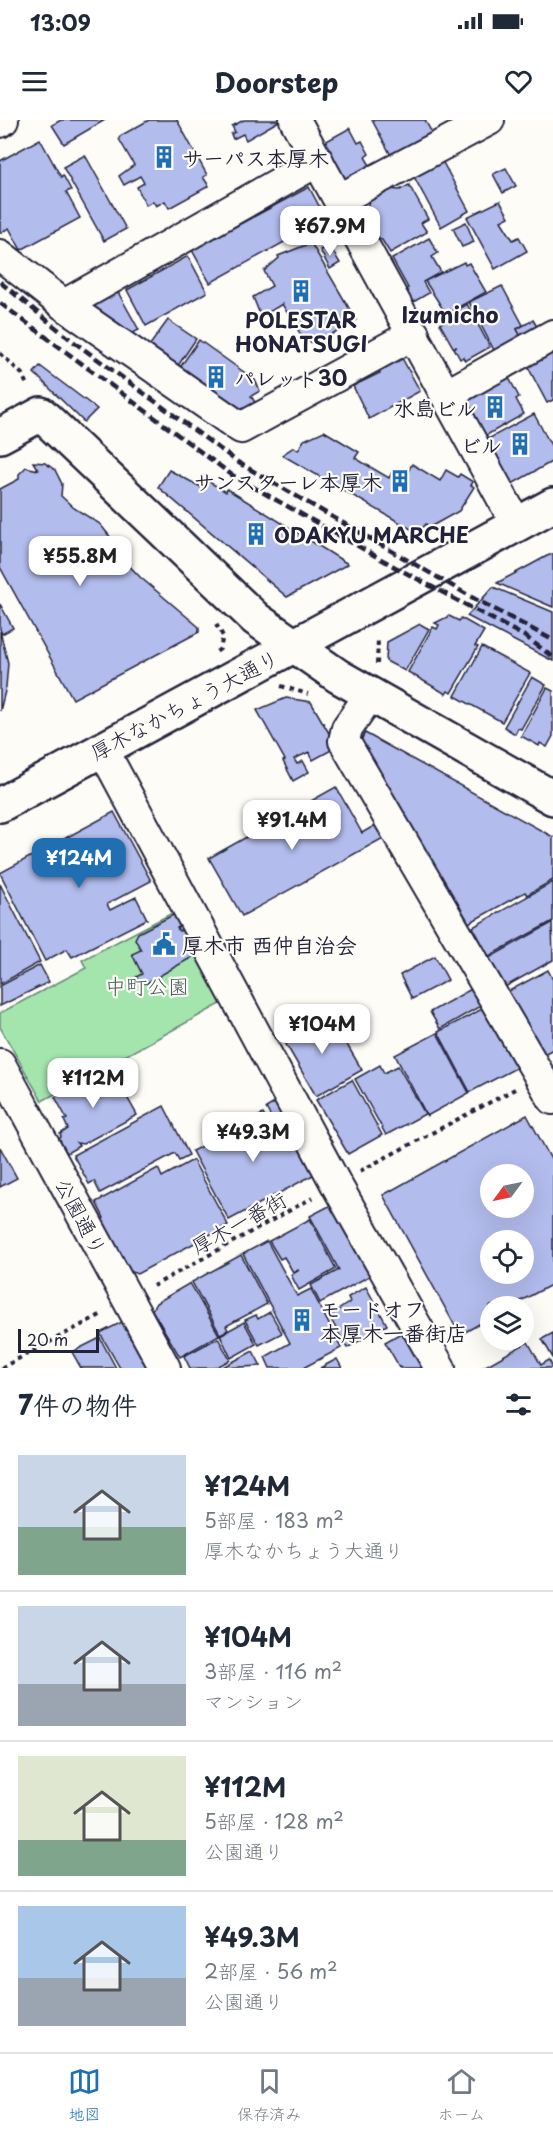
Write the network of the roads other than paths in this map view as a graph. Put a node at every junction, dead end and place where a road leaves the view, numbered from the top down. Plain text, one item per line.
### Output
1 (295, 120) edge
2 (489, 120) edge
3 (318, 161) junction
4 (340, 200) junction
5 (0, 255) edge
6 (64, 305) junction
7 (414, 334) junction
8 (553, 335) edge
9 (446, 395) junction
10 (0, 436) edge
11 (541, 518) edge
12 (292, 645) junction
13 (370, 695) junction
14 (102, 748) junction
15 (553, 798) edge
16 (0, 805) edge
17 (0, 1064) edge
18 (547, 1087) edge
19 (165, 1368) edge
20 (440, 1368) edge

1 - 3 street
2 - 4 street
3 - 4 street
3 - 6 street
4 - 7 street
5 - 6 street
6 - 7 street
7 - 9 street
8 - 9 street
9 - 11 street
10 - 12 street
11 - 12 street
12 - 13 street, 厚木なかちょう大通り
12 - 14 street, 厚木なかちょう大通り
13 - 15 street, 厚木なかちょう大通り
13 - 18 street
14 - 16 street, 厚木なかちょう大通り
14 - 20 street
17 - 19 street, 公園通り

